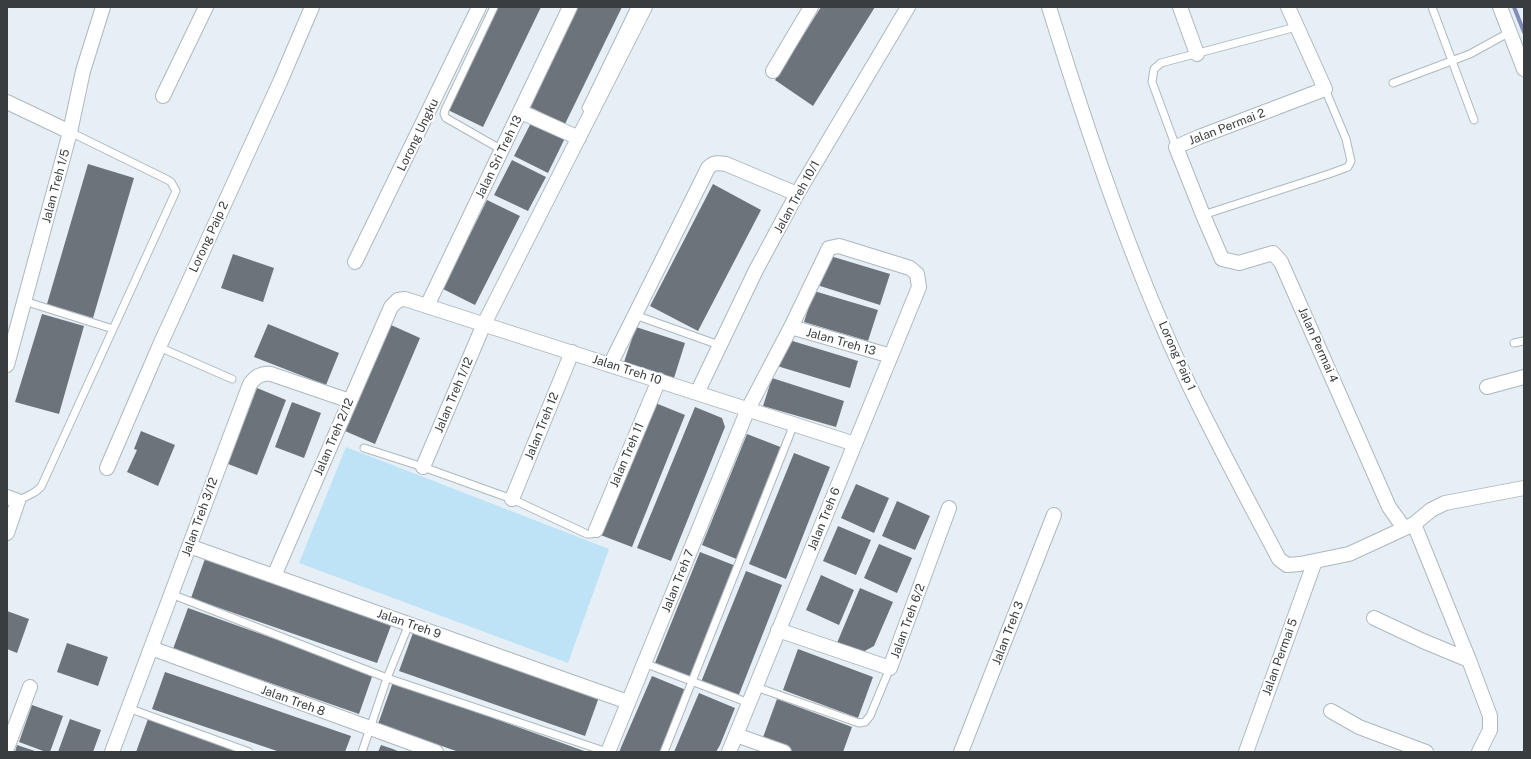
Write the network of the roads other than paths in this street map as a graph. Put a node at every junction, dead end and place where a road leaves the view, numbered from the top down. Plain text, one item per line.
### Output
1 (103, 7) edge
2 (206, 7) edge
3 (312, 7) edge
4 (479, 7) edge
5 (494, 7) edge
6 (570, 7) edge
7 (635, 7) edge
8 (645, 7) edge
9 (811, 7) edge
10 (908, 7) edge
11 (1049, 7) edge
12 (1180, 7) edge
13 (1288, 7) edge
14 (1432, 7) edge
15 (1500, 7) edge
16 (1296, 27) junction
17 (1510, 32) junction
18 (1197, 54) junction
19 (1452, 61) junction
20 (1524, 69) edge
21 (772, 71) dead end
22 (1392, 83) dead end
23 (1325, 89) junction
24 (163, 96) dead end
25 (7, 102) edge
26 (521, 112) junction
27 (1474, 120) dead end
28 (70, 132) junction
29 (576, 136) junction
30 (1176, 147) junction
31 (502, 150) junction
32 (797, 194) junction
33 (1203, 215) junction
34 (355, 262) dead end
35 (919, 287) joint
36 (398, 300) joint
37 (24, 301) junction
38 (427, 306) junction
39 (635, 315) junction
40 (484, 324) junction
41 (791, 327) junction
42 (114, 329) junction
43 (1524, 340) edge
44 (1514, 343) dead end
45 (720, 345) junction
46 (159, 347) junction
47 (572, 352) junction
48 (891, 356) junction
49 (7, 365) edge
50 (610, 365) junction
51 (1524, 377) edge
52 (232, 379) dead end
53 (659, 380) junction
54 (1486, 387) dead end
55 (697, 393) junction
56 (350, 401) junction
57 (748, 409) junction
58 (794, 424) junction
59 (855, 444) junction
60 (364, 448) dead end
61 (424, 467) junction
62 (107, 468) dead end
63 (1524, 488) edge
64 (13, 499) edge
65 (512, 500) junction
66 (949, 508) dead end
67 (1054, 514) dead end
68 (1409, 526) junction
69 (596, 530) joint
70 (7, 532) edge
71 (189, 546) junction
72 (1315, 561) junction
73 (274, 576) junction
74 (171, 594) junction
75 (1374, 618) dead end
76 (409, 624) junction
77 (778, 630) junction
78 (151, 648) junction
79 (1469, 660) junction
80 (644, 663) junction
81 (890, 668) junction
82 (387, 678) junction
83 (692, 681) junction
84 (30, 687) dead end
85 (756, 687) junction
86 (628, 702) junction
87 (750, 703) junction
88 (128, 708) junction
89 (1331, 711) dead end
90 (370, 729) junction
91 (10, 730) edge
92 (736, 735) junction
93 (7, 748) edge
94 (112, 752) edge
95 (249, 752) edge
96 (362, 752) edge
97 (436, 752) edge
98 (608, 752) edge
99 (664, 752) edge
100 (729, 752) edge
101 (784, 752) edge
102 (961, 752) edge
103 (1246, 752) edge
104 (1426, 752) edge
105 (1480, 752) edge

1 - 28 street, Jalan Treh 1/5
2 - 24 street
3 - 46 street, Lorong Paip 2
4 - 34 street, Lorong Ungku
5 - 31 lane
6 - 26 street, Jalan Sri Treh 13
7 - 29 lane
8 - 29 street, Jalan Treh 1/12
9 - 21 street
10 - 32 street, Jalan Treh 10/1
11 - 72 street, Lorong Paip 1
12 - 18 street
13 - 16 street
14 - 19 lane
15 - 17 street
16 - 18 lane
16 - 23 street
17 - 19 lane
17 - 20 street
18 - 30 lane
19 - 22 lane
19 - 27 lane
23 - 30 street, Jalan Permai 2
23 - 33 lane
25 - 28 street
26 - 29 street
26 - 31 street, Jalan Sri Treh 13
28 - 37 street, Jalan Treh 1/5
28 - 42 lane
29 - 40 street, Jalan Treh 1/12
30 - 33 street, Jalan Permai 2
31 - 38 street, Jalan Sri Treh 13
32 - 39 street
32 - 45 street, Jalan Treh 10/1
33 - 68 street, Jalan Permai 4
35 - 41 street, Jalan Treh 7
35 - 48 street, Jalan Treh 6
36 - 38 street, Jalan Treh 10
36 - 56 street, Jalan Treh 2/12
37 - 42 lane
37 - 49 street, Jalan Treh 1/5
38 - 40 street, Jalan Treh 10
39 - 45 lane
39 - 50 street
40 - 47 street, Jalan Treh 10
40 - 61 street, Jalan Treh 1/12
41 - 48 street, Jalan Treh 13
41 - 57 street, Jalan Treh 7
42 - 64 lane
43 - 44 lane
45 - 55 street, Jalan Treh 10/1
46 - 52 lane
46 - 62 street, Lorong Paip 2
47 - 50 street, Jalan Treh 10
47 - 65 street, Jalan Treh 12
48 - 59 street, Jalan Treh 6
50 - 53 street, Jalan Treh 10
51 - 54 street
53 - 55 street, Jalan Treh 10
53 - 69 street, Jalan Treh 11
55 - 57 street, Jalan Treh 10
56 - 71 street, Jalan Treh 3/12
56 - 73 street, Jalan Treh 2/12
57 - 58 street, Jalan Treh 10
57 - 80 street, Jalan Treh 7
58 - 59 street, Jalan Treh 10
58 - 83 lane
59 - 77 street, Jalan Treh 6
60 - 61 lane
61 - 65 lane
63 - 68 street, Lorong Paip 1
64 - 70 street
65 - 69 lane
66 - 81 street, Jalan Treh 6/2
67 - 102 street, Jalan Treh 3
68 - 72 street, Lorong Paip 1
68 - 79 street
71 - 73 street, Jalan Treh 9
71 - 74 street, Jalan Treh 3/12
72 - 103 street, Jalan Permai 5
73 - 76 street, Jalan Treh 9
74 - 78 street, Jalan Treh 3/12
74 - 82 lane
75 - 79 street
76 - 82 lane
76 - 86 street, Jalan Treh 9
77 - 81 street, Jalan Treh 6/2
77 - 85 street, Jalan Treh 6
78 - 88 street, Jalan Treh 3/12
78 - 90 street, Jalan Treh 8
79 - 105 street
80 - 83 lane
80 - 86 street, Jalan Treh 7
81 - 85 lane
82 - 90 lane
82 - 98 lane
83 - 87 lane
83 - 99 lane
84 - 91 street
85 - 87 street, Jalan Treh 6
86 - 98 street, Jalan Treh 7
87 - 92 street, Jalan Treh 6
88 - 94 street, Jalan Treh 3/12
88 - 95 lane
89 - 104 street
90 - 96 lane
90 - 97 street, Jalan Treh 8
91 - 93 street
92 - 100 street, Jalan Treh 6
92 - 101 street

